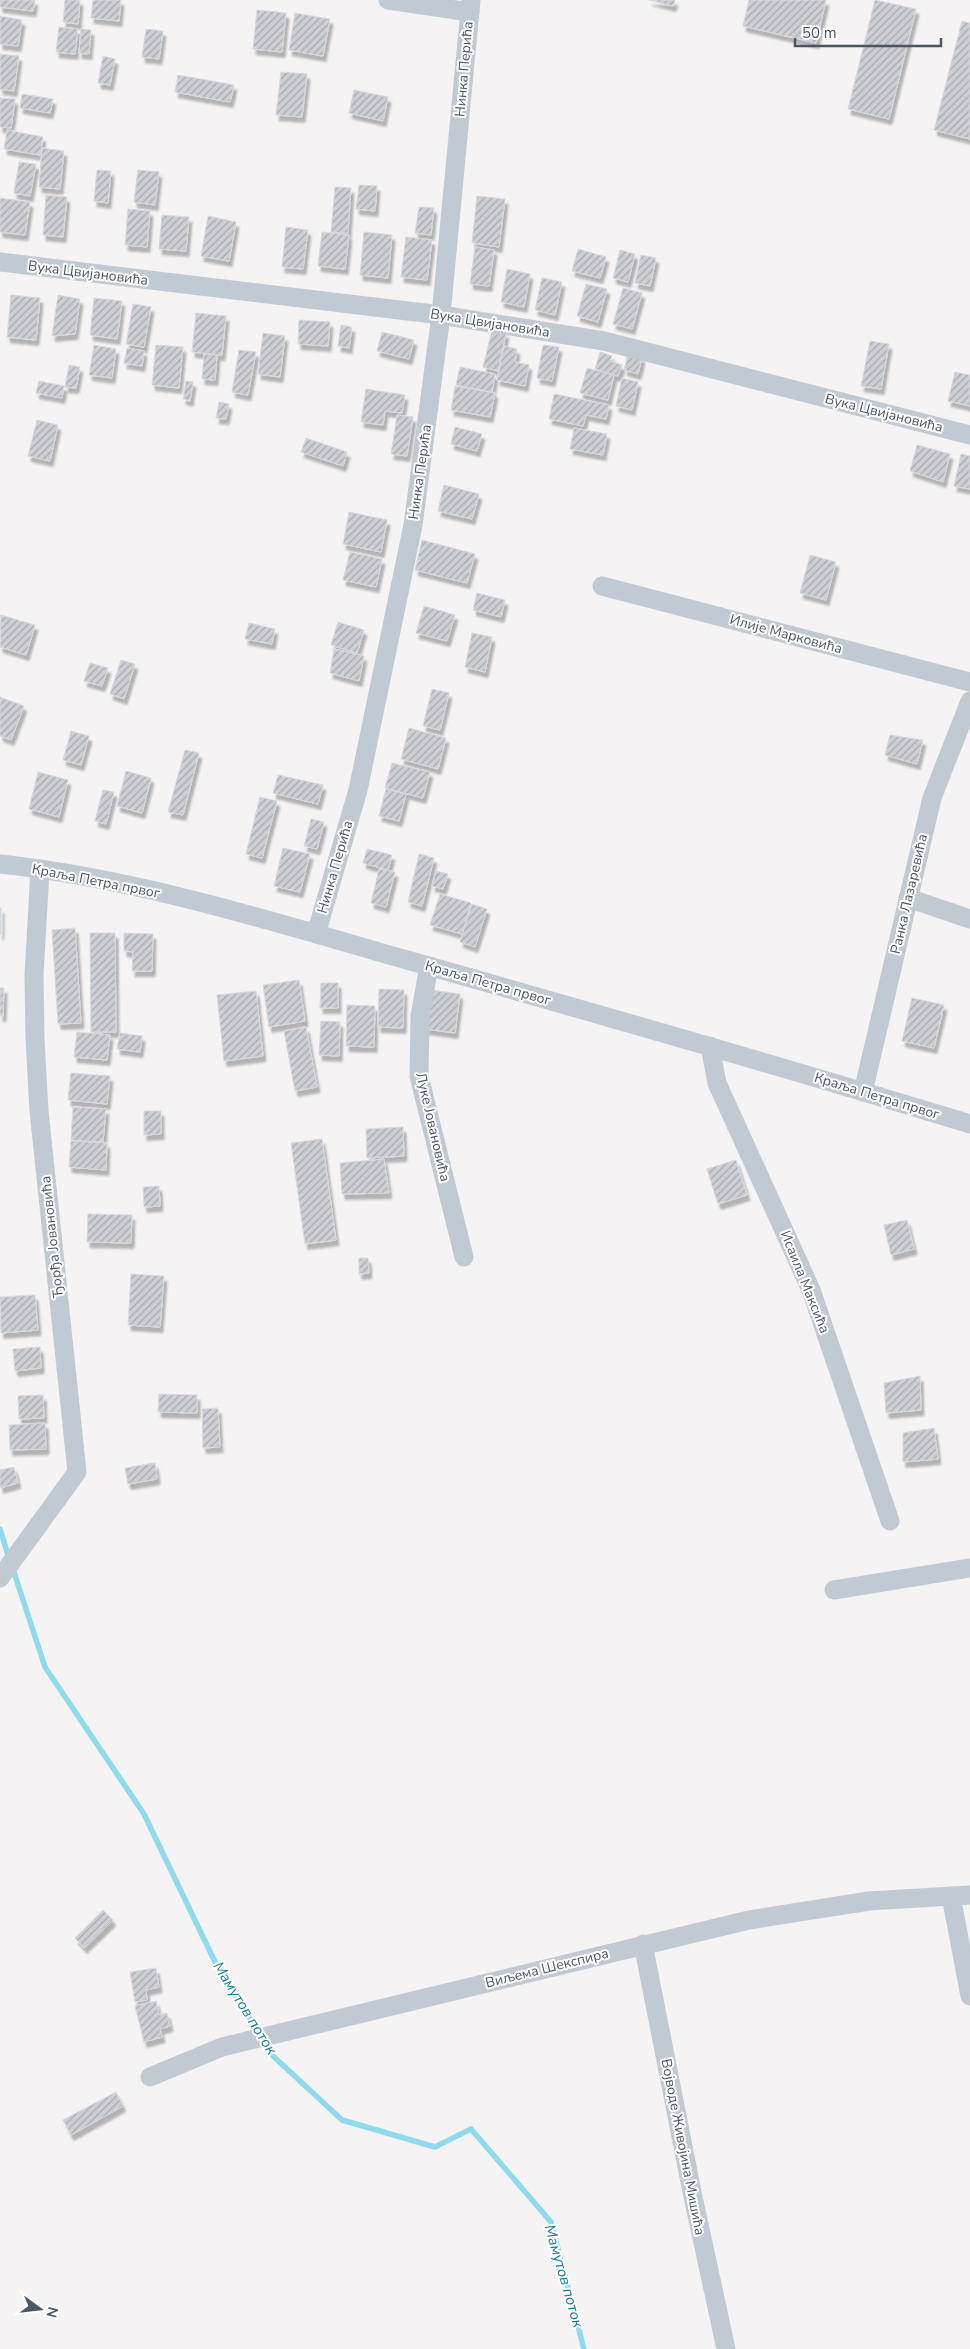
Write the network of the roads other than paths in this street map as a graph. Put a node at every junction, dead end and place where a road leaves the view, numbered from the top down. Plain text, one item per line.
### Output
1 (388, 0) edge
2 (470, 6) edge
3 (0, 262) edge
4 (441, 315) junction
5 (970, 435) edge
6 (602, 586) dead end
7 (970, 682) edge
8 (970, 701) edge
9 (0, 864) edge
10 (40, 870) junction
11 (908, 898) junction
12 (970, 919) edge
13 (316, 934) junction
14 (429, 966) junction
15 (710, 1046) junction
16 (863, 1092) junction
17 (970, 1124) edge
18 (464, 1257) dead end
19 (890, 1521) dead end
20 (970, 1568) edge
21 (0, 1578) edge
22 (834, 1590) dead end
23 (961, 1895) edge
24 (643, 1944) junction
25 (970, 1996) edge
26 (150, 2077) dead end
27 (726, 2349) edge

1 - 2 street
2 - 4 street, Нинка Перића
3 - 4 street, Вука Цвијановића
4 - 5 street, Вука Цвијановића
4 - 13 street, Нинка Перића
6 - 7 street, Илије Марковића
8 - 11 street, Ранка Лазаревића
9 - 10 street, Краља Петра првог
10 - 13 street, Краља Петра првог
10 - 21 street, Ђорђа Јовановића
11 - 12 street
11 - 16 street, Ранка Лазаревића
13 - 14 street, Краља Петра првог
14 - 15 street, Краља Петра првог
14 - 18 street, Луке Јовановића
15 - 16 street, Краља Петра првог
15 - 19 street, Исаила Максића
16 - 17 street, Краља Петра првог
20 - 22 street
23 - 24 street, Виљема Шекспира
23 - 25 street
24 - 26 street, Виљема Шекспира
24 - 27 street, Војводе Живојина Мишића

